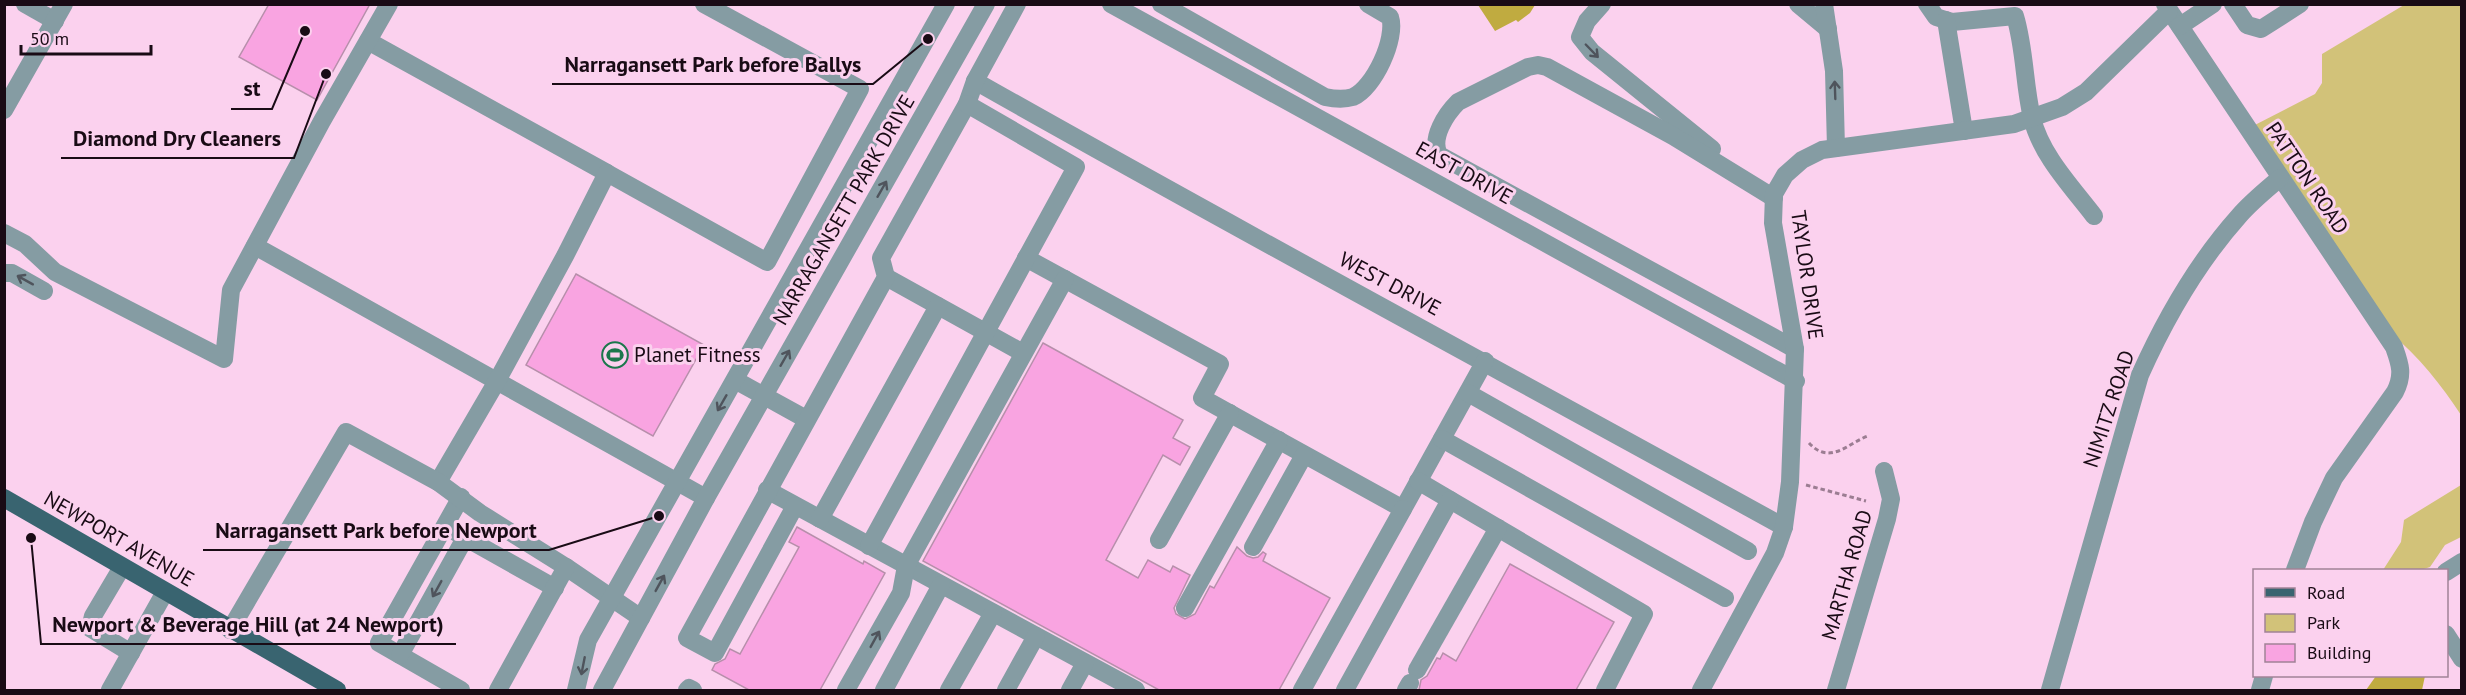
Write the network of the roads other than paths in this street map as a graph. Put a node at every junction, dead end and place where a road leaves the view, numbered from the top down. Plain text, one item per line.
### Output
1 (25, 4) edge
2 (64, 4) edge
3 (389, 4) edge
4 (704, 4) edge
5 (946, 4) edge
6 (986, 4) edge
7 (1017, 4) edge
8 (1111, 4) edge
9 (1161, 4) edge
10 (1368, 4) edge
11 (1602, 4) edge
12 (1798, 4) edge
13 (1824, 4) edge
14 (1927, 4) edge
15 (2213, 4) edge
16 (2232, 4) edge
17 (2300, 4) edge
18 (2167, 8) edge
19 (1946, 20) junction
20 (54, 21) junction
21 (2180, 26) junction
22 (1828, 29) junction
23 (368, 41) junction
24 (975, 81) junction
25 (968, 104) junction
26 (4, 110) edge
27 (2032, 118) junction
28 (1964, 131) junction
29 (1836, 148) junction
30 (607, 173) junction
31 (2280, 178) junction
32 (1774, 196) junction
33 (2094, 216) dead end
34 (4, 233) edge
35 (255, 246) junction
36 (1026, 258) junction
37 (767, 262) junction
38 (4, 273) edge
39 (794, 277) junction
40 (886, 277) junction
41 (1065, 279) junction
42 (45, 291) dead end
43 (938, 306) junction
44 (986, 332) junction
45 (1795, 349) junction
46 (1023, 353) junction
47 (1485, 361) junction
48 (735, 380) junction
49 (497, 381) junction
50 (1796, 381) junction
51 (1468, 393) junction
52 (764, 395) junction
53 (1230, 413) junction
54 (806, 419) junction
55 (1442, 439) junction
56 (1279, 440) junction
57 (1304, 454) junction
58 (1884, 471) dead end
59 (1418, 481) junction
60 (438, 482) junction
61 (677, 483) junction
62 (767, 490) junction
63 (460, 497) junction
64 (4, 498) edge
65 (706, 498) junction
66 (1450, 500) junction
67 (795, 506) junction
68 (1403, 510) junction
69 (820, 519) junction
70 (444, 526) junction
71 (1784, 527) junction
72 (1498, 528) junction
73 (465, 538) junction
74 (1159, 540) dead end
75 (869, 546) junction
76 (1253, 546) dead end
77 (1748, 551) dead end
78 (2462, 562) edge
79 (906, 566) junction
80 (122, 567) junction
81 (566, 567) junction
82 (2295, 569) edge
83 (2448, 571) edge
84 (941, 585) junction
85 (555, 588) junction
86 (165, 592) junction
87 (1725, 598) dead end
88 (611, 599) junction
89 (1185, 608) dead end
90 (993, 613) junction
91 (641, 618) junction
92 (230, 630) junction
93 (1036, 636) junction
94 (2448, 637) edge
95 (130, 653) junction
96 (400, 656) junction
97 (2462, 659) edge
98 (1086, 663) junction
99 (1411, 681) edge
100 (1131, 689) edge
101 (110, 690) edge
102 (337, 690) edge
103 (460, 690) edge
104 (498, 690) edge
105 (576, 690) edge
106 (602, 690) edge
107 (687, 690) edge
108 (693, 690) edge
109 (846, 690) edge
110 (884, 690) edge
111 (949, 690) edge
112 (1006, 690) edge
113 (1070, 690) edge
114 (1302, 690) edge
115 (1345, 690) edge
116 (1605, 690) edge
117 (1701, 690) edge
118 (1836, 690) edge
119 (2050, 690) edge

1 - 20 street
2 - 20 street
3 - 23 street
4 - 37 street
5 - 39 street, NARRAGANSETT PARK DRIVE
52 -> 6 street, NARRAGANSETT PARK DRIVE
7 - 24 street
8 - 50 street, EAST DRIVE
9 - 10 street
11 -> 32 street
12 - 22 street
13 - 22 street
14 - 19 street
15 - 21 street
16 - 17 street
18 - 21 street, PATTON ROAD
18 - 27 street, TAYLOR DRIVE
19 - 27 street
19 - 28 street
20 - 26 street
21 - 31 street, PATTON ROAD
29 -> 22 street
23 - 30 street
23 - 35 street
24 - 25 street
24 - 47 street, WEST DRIVE
25 - 36 street
25 - 40 street
27 - 28 street, TAYLOR DRIVE
27 - 33 street
28 - 29 street, TAYLOR DRIVE
29 - 32 street, TAYLOR DRIVE
30 - 37 street
30 - 49 street
31 - 82 street, PATTON ROAD
31 - 119 street, NIMITZ ROAD
32 - 45 street, TAYLOR DRIVE
32 - 45 street
34 - 35 street
35 - 49 street
36 - 41 street
36 - 44 street
37 - 39 street
42 -> 38 street
39 - 48 street, NARRAGANSETT PARK DRIVE
40 - 43 street
40 - 54 street
41 - 46 street
41 - 53 street
43 - 44 street
43 - 69 street
44 - 46 street
44 - 75 street
45 - 50 street, TAYLOR DRIVE
46 - 79 street
47 - 51 street
47 - 71 street, WEST DRIVE
48 - 52 street
48 -> 61 street, NARRAGANSETT PARK DRIVE
49 - 60 street
49 - 61 street
50 - 71 street, TAYLOR DRIVE
51 - 55 street
51 - 77 street
52 - 54 street
52 - 65 street, NARRAGANSETT PARK DRIVE
53 - 56 street
53 - 74 street
54 - 62 street
55 - 59 street
55 - 87 street
56 - 57 street
56 - 89 street
57 - 68 street
57 - 76 street
58 - 118 street, MARTHA ROAD
59 - 66 street
59 - 68 street
60 - 63 street
60 - 92 street
61 - 65 street
61 - 88 street, NARRAGANSETT PARK DRIVE
62 - 67 street
62 - 67 street
63 - 70 street
63 - 81 street
64 - 80 main road, NEWPORT AVENUE
91 -> 65 street, NARRAGANSETT PARK DRIVE
66 - 72 street
66 - 115 street
67 - 69 street
68 - 114 street
69 - 75 street
70 - 73 street
70 - 96 street
71 - 117 street, TAYLOR DRIVE
72 - 99 street
72 - 116 street
73 - 85 street
73 -> 96 street
75 - 79 street
78 - 83 street
79 - 84 street
109 -> 79 street
80 - 86 main road, NEWPORT AVENUE
80 - 95 street
81 - 85 street
81 - 88 street
84 - 90 street
84 - 110 street
85 - 104 street
86 - 92 main road, NEWPORT AVENUE
86 - 95 street
88 - 91 street
88 -> 105 street, NARRAGANSETT PARK DRIVE
90 - 93 street
90 - 111 street
91 - 106 street, NARRAGANSETT PARK DRIVE
92 - 102 main road, NEWPORT AVENUE
93 - 98 street
93 - 112 street
94 - 97 street
95 - 101 street
96 - 103 street
98 - 100 street
98 - 113 street
107 - 108 street

